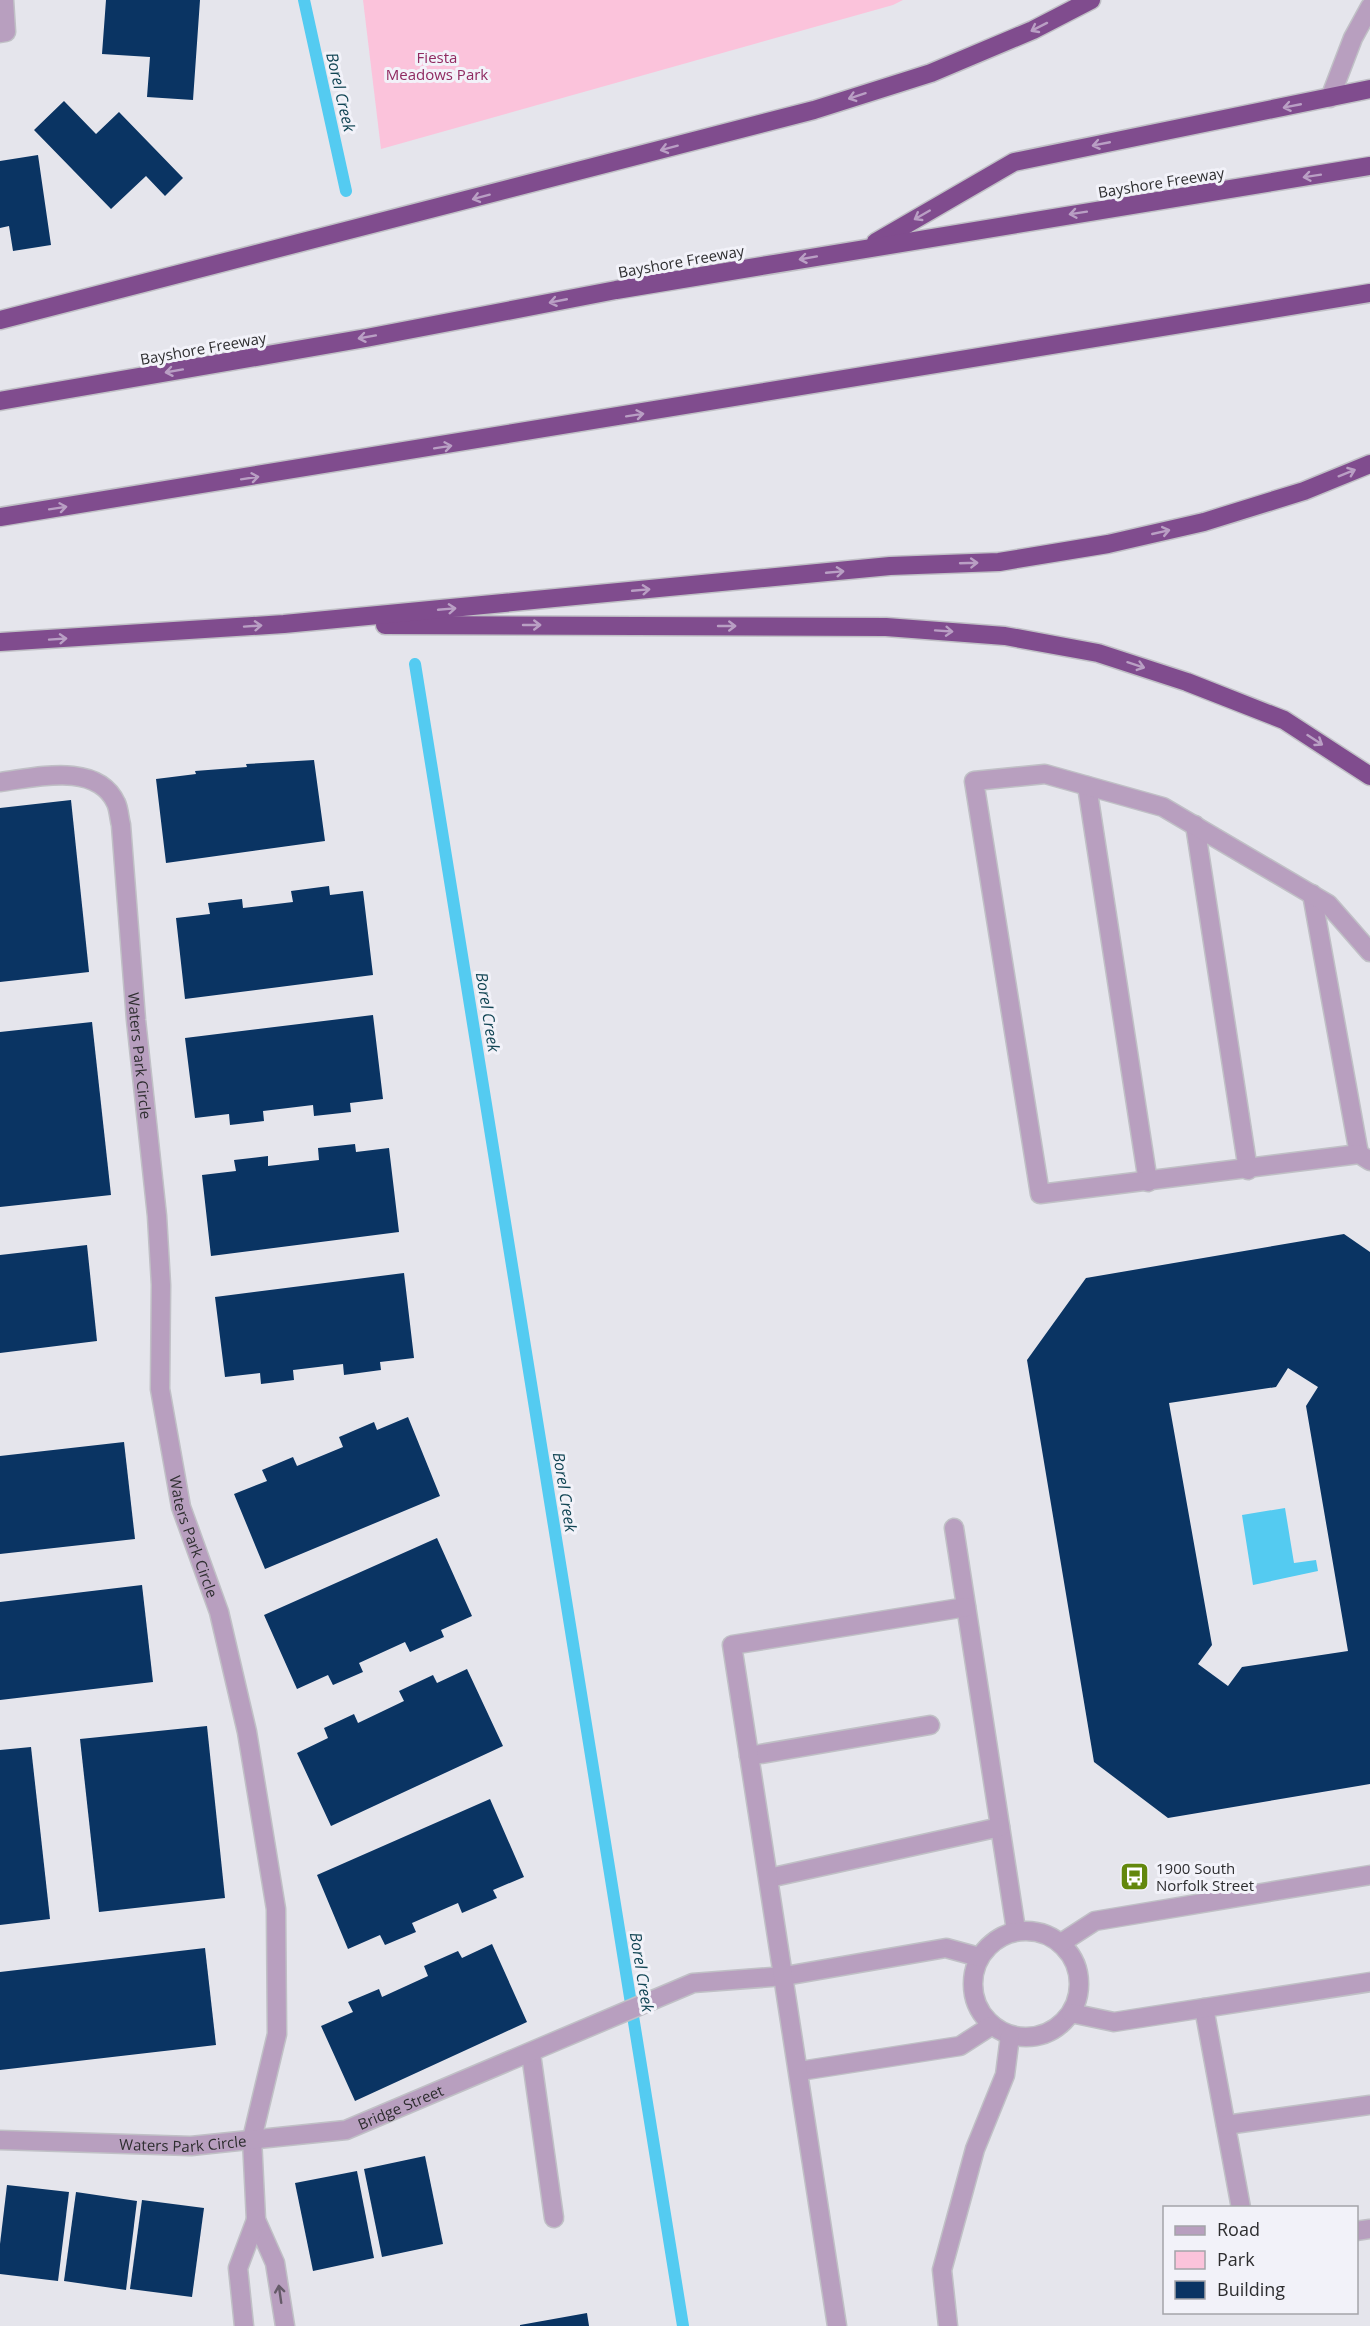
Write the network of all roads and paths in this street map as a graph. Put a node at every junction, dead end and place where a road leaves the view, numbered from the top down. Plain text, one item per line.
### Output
1 (4, 0) edge
2 (1091, 0) edge
3 (1370, 7) edge
4 (3, 33) edge
5 (1370, 89) edge
6 (1330, 98) junction
7 (1370, 166) edge
8 (866, 248) junction
9 (1370, 293) edge
10 (0, 320) edge
11 (0, 401) edge
12 (1370, 464) edge
13 (0, 518) edge
14 (284, 624) junction
15 (0, 642) edge
16 (1370, 776) edge
17 (0, 782) edge
18 (1087, 786) junction
19 (1195, 825) junction
20 (1312, 894) junction
21 (1370, 952) edge
22 (1365, 1158) edge
23 (1248, 1170) junction
24 (1148, 1182) junction
25 (954, 1528) dead end
26 (966, 1607) junction
27 (930, 1725) dead end
28 (749, 1756) junction
29 (1000, 1827) junction
30 (1370, 1875) edge
31 (769, 1878) junction
32 (1016, 1930) junction
33 (1061, 1943) junction
34 (979, 1957) junction
35 (785, 1976) junction
36 (1370, 1982) edge
37 (1204, 2008) junction
38 (1071, 2013) junction
39 (992, 2025) junction
40 (1010, 2036) junction
41 (537, 2051) junction
42 (800, 2072) junction
43 (1370, 2104) edge
44 (1226, 2125) junction
45 (252, 2139) junction
46 (0, 2140) edge
47 (1241, 2206) edge
48 (554, 2218) dead end
49 (256, 2220) junction
50 (244, 2326) edge
51 (285, 2326) edge
52 (837, 2326) edge
53 (948, 2326) edge

1 - 4 street
2 -> 10 highway
3 - 6 street
5 - 6 highway
6 -> 8 highway
7 -> 8 highway, Bayshore Freeway
8 -> 11 highway, Bayshore Freeway
13 -> 9 highway
14 -> 12 highway
15 -> 14 highway
14 -> 16 highway
17 - 45 street, Waters Park Circle
18 - 19 street
18 - 24 street
18 - 24 street
19 - 20 street
19 - 23 street
20 - 21 street
20 - 22 street
22 - 23 street
23 - 24 street
25 - 26 street
26 - 28 street
26 - 29 street
27 - 28 street
28 - 31 street
29 - 31 street
29 - 32 street
30 - 33 street
31 - 35 street
32 - 33 street
32 - 34 street
33 - 38 street
34 - 35 street, Bridge Street
34 - 39 street
35 - 41 street, Bridge Street
35 - 42 street
36 - 37 street
37 - 38 street
37 - 44 street
38 - 40 street
39 - 40 street
39 - 42 street
40 - 53 street
41 - 45 street, Bridge Street
41 - 48 street
42 - 52 street
43 - 44 street
44 - 47 street
45 - 46 street, Waters Park Circle
45 - 49 street
49 - 50 street
51 -> 49 street

